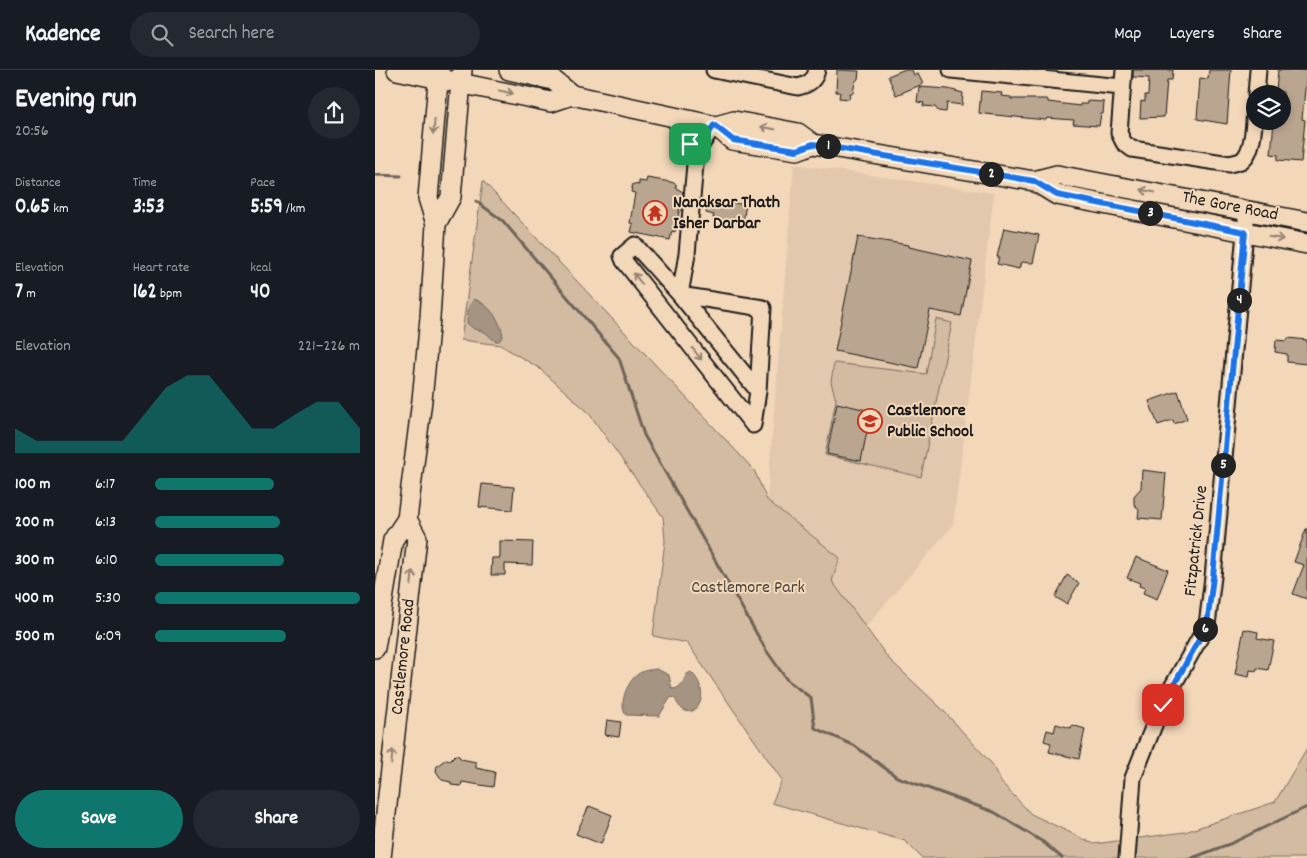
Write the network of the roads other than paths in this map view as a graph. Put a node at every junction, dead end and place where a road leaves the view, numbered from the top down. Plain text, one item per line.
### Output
1 (397, 70) edge
2 (509, 70) edge
3 (714, 70) edge
4 (817, 70) edge
5 (951, 70) edge
6 (1124, 70) edge
7 (1258, 70) edge
8 (439, 74) edge
9 (461, 76) edge
10 (1257, 85) edge
11 (1122, 87) junction
12 (572, 95) junction
13 (672, 116) junction
14 (715, 126) junction
15 (1253, 130) edge
16 (696, 153) junction
17 (1034, 181) junction
18 (1247, 211) junction
19 (1307, 222) edge
20 (436, 224) junction
21 (1245, 232) junction
22 (1307, 244) edge
23 (680, 295) junction
24 (667, 316) junction
25 (759, 391) junction
26 (407, 518) junction
27 (375, 648) edge
28 (378, 858) edge
29 (1127, 858) edge

1 - 8 main road, The Gore Road
2 - 12 main road, The Gore Road
3 - 4 street
5 - 11 street
6 - 11 street
7 - 10 street
8 - 9 main road, The Gore Road
8 -> 20 main road, Castlemore Road
9 -> 12 main road, The Gore Road
9 - 20 main road, Castlemore Road
11 - 15 street
12 - 13 main road, The Gore Road
13 - 14 main road, The Gore Road
13 - 16 street
14 - 16 street
14 - 17 main road, The Gore Road
16 - 23 street
18 -> 17 main road, The Gore Road
17 - 21 main road, The Gore Road
18 - 19 main road, The Gore Road
18 - 21 street, Fitzpatrick Drive
20 - 26 main road, Castlemore Road
21 -> 22 main road, The Gore Road
21 - 29 street, Fitzpatrick Drive
23 - 24 street
24 -> 23 street
23 - 25 street
23 - 25 street
24 -> 25 street
26 - 27 main road, Castlemore Road
28 -> 26 main road, Castlemore Road

